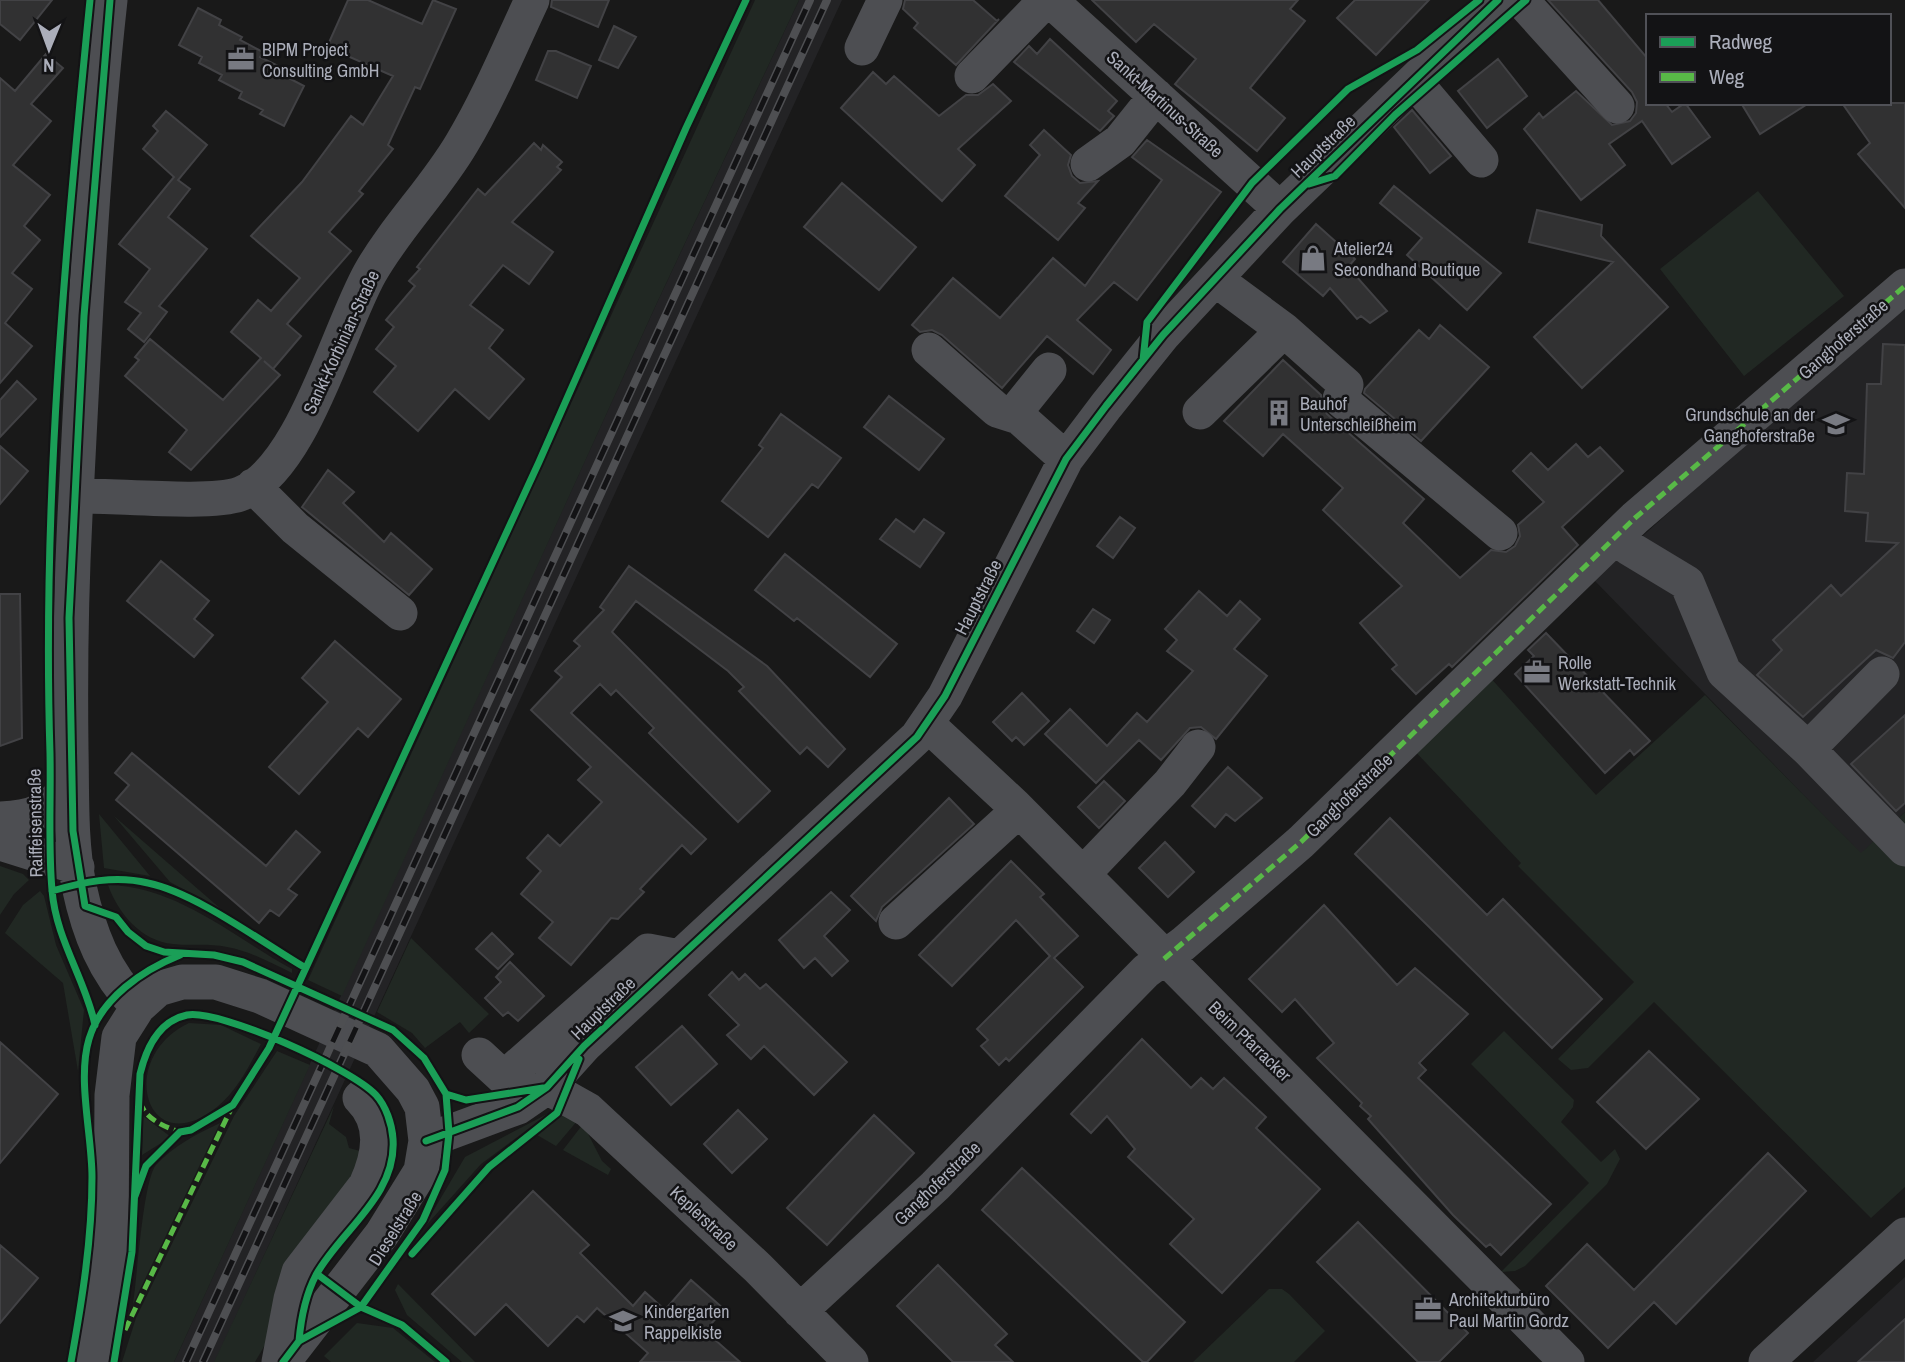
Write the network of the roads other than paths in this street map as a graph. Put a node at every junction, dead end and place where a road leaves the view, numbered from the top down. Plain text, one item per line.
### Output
1 (110, 0) edge
2 (532, 0) edge
3 (885, 0) edge
4 (1048, 0) edge
5 (1498, 0) edge
6 (1521, 0) edge
7 (862, 48) dead end
8 (972, 76) dead end
9 (1414, 81) junction
10 (1156, 96) junction
11 (1617, 106) dead end
12 (1481, 160) dead end
13 (1088, 164) dead end
14 (1280, 209) junction
15 (1215, 279) junction
16 (1905, 286) edge
17 (1284, 330) junction
18 (929, 350) dead end
19 (1049, 370) dead end
20 (1200, 412) dead end
21 (1019, 417) junction
22 (1066, 459) junction
23 (253, 486) junction
24 (76, 496) junction
25 (1500, 533) dead end
26 (1629, 548) dead end
27 (400, 613) dead end
28 (1882, 674) dead end
29 (928, 725) junction
30 (1198, 747) dead end
31 (1808, 749) junction
32 (71, 785) junction
33 (1019, 810) junction
34 (0, 819) edge
35 (0, 843) edge
36 (1905, 849) edge
37 (77, 867) junction
38 (1083, 874) junction
39 (896, 922) dead end
40 (680, 957) junction
41 (1164, 959) junction
42 (138, 1007) junction
43 (480, 1055) dead end
44 (547, 1087) junction
45 (360, 1098) dead end
46 (426, 1141) junction
47 (1905, 1235) edge
48 (800, 1311) junction
49 (91, 1362) edge
50 (281, 1362) edge
51 (851, 1362) edge
52 (1567, 1362) edge
53 (1766, 1362) edge

1 - 24 street
2 - 23 street, Sankt-Korbinian-Straße
3 - 7 street
4 - 8 street
4 - 10 street, Sankt-Martinus-Straße
5 - 9 street, Hauptstraße
6 - 11 street
9 - 12 street
9 - 14 street, Hauptstraße
10 - 13 street
10 - 14 street, Sankt-Martinus-Straße
14 - 15 street, Hauptstraße
15 - 17 street
15 - 22 street, Hauptstraße
16 - 41 street, Ganghoferstraße
17 - 20 street
17 - 25 street
18 - 21 street
19 - 21 street
21 - 22 street
22 - 29 street, Hauptstraße
23 - 24 street, Sankt-Korbinian-Straße
23 - 27 street
24 - 32 street
26 - 31 street
28 - 31 street
29 - 33 street, Beim Pfarracker
29 - 40 street, Hauptstraße
30 - 38 street
31 - 36 street
32 - 34 street
32 - 37 street
33 - 38 street, Beim Pfarracker
33 - 39 street
35 - 37 street
37 - 42 street
38 - 41 street, Beim Pfarracker
40 - 43 street
40 - 44 street, Hauptstraße
41 - 48 street, Ganghoferstraße
41 - 52 street, Beim Pfarracker
42 - 46 street, Dieselstraße
42 - 49 street
44 - 46 street, Hauptstraße
44 - 48 street, Keplerstraße
45 - 50 street
46 - 50 street, Dieselstraße
47 - 53 street
48 - 51 street, Keplerstraße

